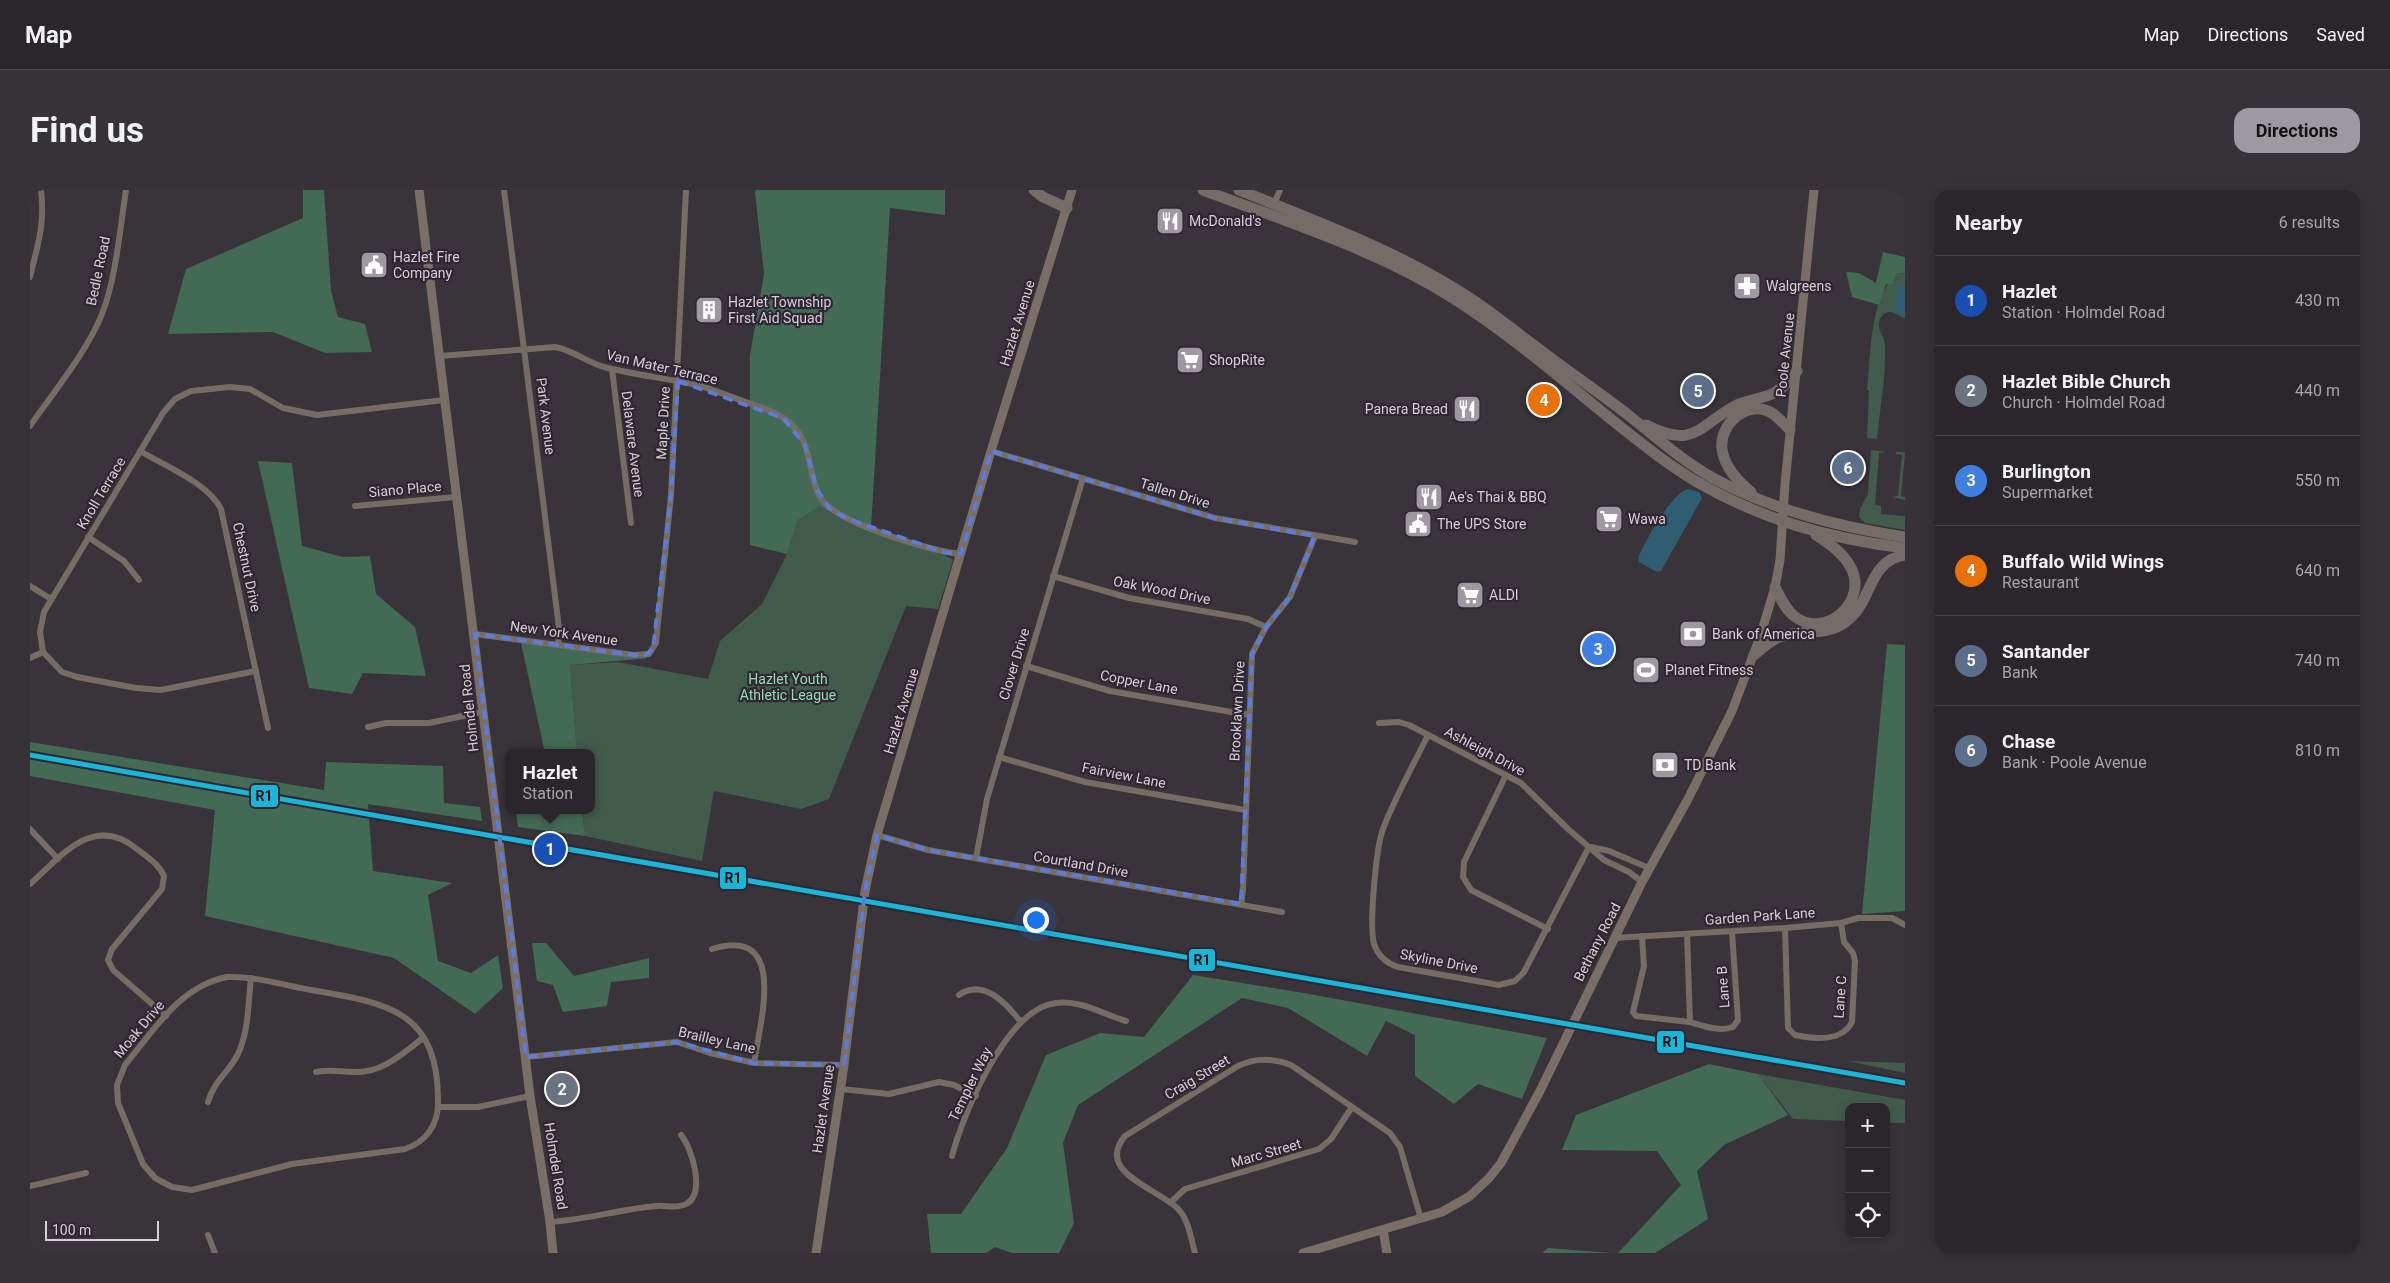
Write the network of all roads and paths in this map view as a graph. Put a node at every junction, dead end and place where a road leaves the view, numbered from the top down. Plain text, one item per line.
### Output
1 (41, 190) edge
2 (126, 190) edge
3 (419, 190) edge
4 (504, 190) edge
5 (686, 190) edge
6 (1034, 190) edge
7 (1072, 190) edge
8 (1203, 190) edge
9 (1239, 190) edge
10 (1280, 190) edge
11 (1814, 190) edge
12 (1274, 204) junction
13 (1067, 208) junction
14 (30, 277) edge
15 (524, 348) junction
16 (440, 356) junction
17 (612, 369) junction
18 (1797, 370) junction
19 (678, 381) junction
20 (444, 400) junction
21 (1631, 418) junction
22 (30, 426) edge
23 (1790, 430) junction
24 (140, 451) junction
25 (991, 451) junction
26 (1083, 478) junction
27 (456, 497) junction
28 (1761, 499) junction
29 (355, 506) dead end
30 (1784, 507) junction
31 (631, 522) dead end
32 (1783, 523) junction
33 (1810, 531) junction
34 (1315, 536) junction
35 (88, 537) junction
36 (1905, 537) edge
37 (1355, 542) dead end
38 (1905, 548) edge
39 (961, 554) junction
40 (1905, 555) edge
41 (1053, 576) junction
42 (138, 580) dead end
43 (30, 586) edge
44 (1775, 587) junction
45 (51, 599) junction
46 (1266, 627) junction
47 (475, 634) junction
48 (558, 645) junction
49 (43, 652) junction
50 (649, 654) joint
51 (1754, 656) junction
52 (30, 658) edge
53 (1026, 666) junction
54 (256, 672) junction
55 (482, 712) junction
56 (1249, 715) junction
57 (1379, 723) dead end
58 (368, 727) dead end
59 (268, 728) dead end
60 (1428, 735) junction
61 (999, 756) junction
62 (1506, 775) junction
63 (1245, 810) junction
64 (30, 829) edge
65 (877, 835) junction
66 (1589, 847) junction
67 (976, 858) junction
68 (58, 859) junction
69 (1649, 868) junction
70 (1642, 882) junction
71 (30, 884) edge
72 (1240, 904) junction
73 (1282, 912) dead end
74 (1841, 923) junction
75 (1905, 924) edge
76 (1786, 928) junction
77 (1548, 929) junction
78 (1732, 932) junction
79 (1687, 934) junction
80 (1642, 936) junction
81 (1614, 938) junction
82 (712, 949) dead end
83 (251, 978) junction
84 (959, 995) dead end
85 (166, 1016) junction
86 (1020, 1021) junction
87 (1126, 1021) dead end
88 (1690, 1022) junction
89 (423, 1038) junction
90 (526, 1057) junction
91 (754, 1063) junction
92 (844, 1065) junction
93 (316, 1072) dead end
94 (840, 1089) junction
95 (530, 1096) junction
96 (976, 1096) junction
97 (208, 1102) dead end
98 (438, 1106) junction
99 (1352, 1107) junction
100 (681, 1135) dead end
101 (952, 1156) dead end
102 (86, 1173) dead end
103 (30, 1186) edge
104 (1171, 1202) junction
105 (1421, 1218) junction
106 (550, 1222) junction
107 (1383, 1230) junction
108 (208, 1235) dead end
109 (215, 1253) edge
110 (553, 1253) edge
111 (816, 1253) edge
112 (1195, 1253) edge
113 (1303, 1253) edge
114 (1387, 1253) edge

1 - 14 street
2 - 22 street, Bedle Road
3 - 16 street, Holmdel Road
4 - 15 street, Park Avenue
5 - 19 street, Maple Drive
6 - 13 highway
7 - 13 street, Hazlet Avenue
8 - 32 highway
9 - 12 highway
10 - 12 street
11 - 18 street, Poole Avenue
12 - 21 highway
13 - 25 street, Hazlet Avenue
15 - 16 street, Van Mater Terrace
15 - 17 street, Van Mater Terrace
15 - 48 street, Park Avenue
16 - 20 street, Holmdel Road
17 - 19 street, Van Mater Terrace
17 - 31 street, Delaware Avenue
18 - 21 highway
18 - 23 street, Poole Avenue
19 - 39 street, Van Mater Terrace
19 - 50 street, Maple Drive
20 - 24 street, Knoll Terrace
20 - 27 street, Holmdel Road
21 - 28 highway
23 - 28 highway
23 - 30 street, Poole Avenue
24 - 35 street, Knoll Terrace
24 - 54 street, Chestnut Drive
25 - 26 street, Tallen Drive
25 - 39 street, Hazlet Avenue
26 - 34 street, Tallen Drive
26 - 41 street, Clover Drive
27 - 29 street, Siano Place
27 - 47 street, Holmdel Road
28 - 30 highway
30 - 32 street, Poole Avenue
30 - 36 highway
32 - 33 highway
32 - 44 street, Bethany Road
33 - 38 highway
33 - 44 highway
34 - 37 street, Tallen Drive
34 - 46 street, Brooklawn Drive
35 - 42 street
35 - 45 street, Knoll Terrace
39 - 65 street, Hazlet Avenue
40 - 51 highway
41 - 46 street, Oak Wood Drive
41 - 53 street, Clover Drive
43 - 45 street
44 - 51 street, Bethany Road
45 - 49 street, Knoll Terrace
46 - 56 street, Brooklawn Drive
47 - 48 street, New York Avenue
47 - 55 street, Holmdel Road
48 - 50 street, New York Avenue
49 - 52 street
49 - 54 street
51 - 69 street, Bethany Road
53 - 56 street, Copper Lane
53 - 61 street, Clover Drive
54 - 59 street, Chestnut Drive
55 - 58 street
55 - 90 street, Holmdel Road
56 - 63 street, Brooklawn Drive
57 - 60 street, Ashleigh Drive
60 - 62 street, Ashleigh Drive
60 - 77 street, Skyline Drive
61 - 63 street, Fairview Lane
61 - 67 street, Clover Drive
62 - 66 street, Ashleigh Drive
62 - 77 street
63 - 72 street, Brooklawn Drive
64 - 68 street
65 - 67 street, Courtland Drive
65 - 92 street, Hazlet Avenue
66 - 69 street, Ashleigh Drive
66 - 70 street, Ashleigh Drive
66 - 77 street, Skyline Drive
67 - 72 street, Courtland Drive
68 - 71 street
68 - 85 street
69 - 70 street, Bethany Road
70 - 81 street, Bethany Road
72 - 73 street, Courtland Drive
74 - 75 street, Garden Park Lane
74 - 76 street, Garden Park Lane
74 - 76 street, Lane C
76 - 78 street, Garden Park Lane
78 - 79 street, Garden Park Lane
78 - 88 street, Lane B
79 - 80 street, Garden Park Lane
79 - 88 street
80 - 81 street, Garden Park Lane
80 - 88 street
81 - 105 street, Bethany Road
82 - 91 street
83 - 85 street, Moak Drive
83 - 89 street, Moak Drive
83 - 97 street
84 - 86 street
85 - 98 street, Moak Drive
86 - 87 street, Templer Way
86 - 96 street, Templer Way
89 - 93 street
89 - 98 street, Moak Drive
90 - 91 street, Brailley Lane
90 - 95 street, Holmdel Road
91 - 92 street, Brailley Lane
92 - 94 street, Hazlet Avenue
94 - 96 street
94 - 111 street, Hazlet Avenue
95 - 98 street
95 - 106 street, Holmdel Road
96 - 101 street, Templer Way
99 - 104 street, Marc Street
99 - 104 street, Craig Street
99 - 105 street, Craig Street
100 - 106 street
102 - 103 street
104 - 112 street, Craig Street
105 - 107 street, Bethany Road
106 - 110 street, Holmdel Road
107 - 113 street, Bethany Road
107 - 114 street
108 - 109 street

